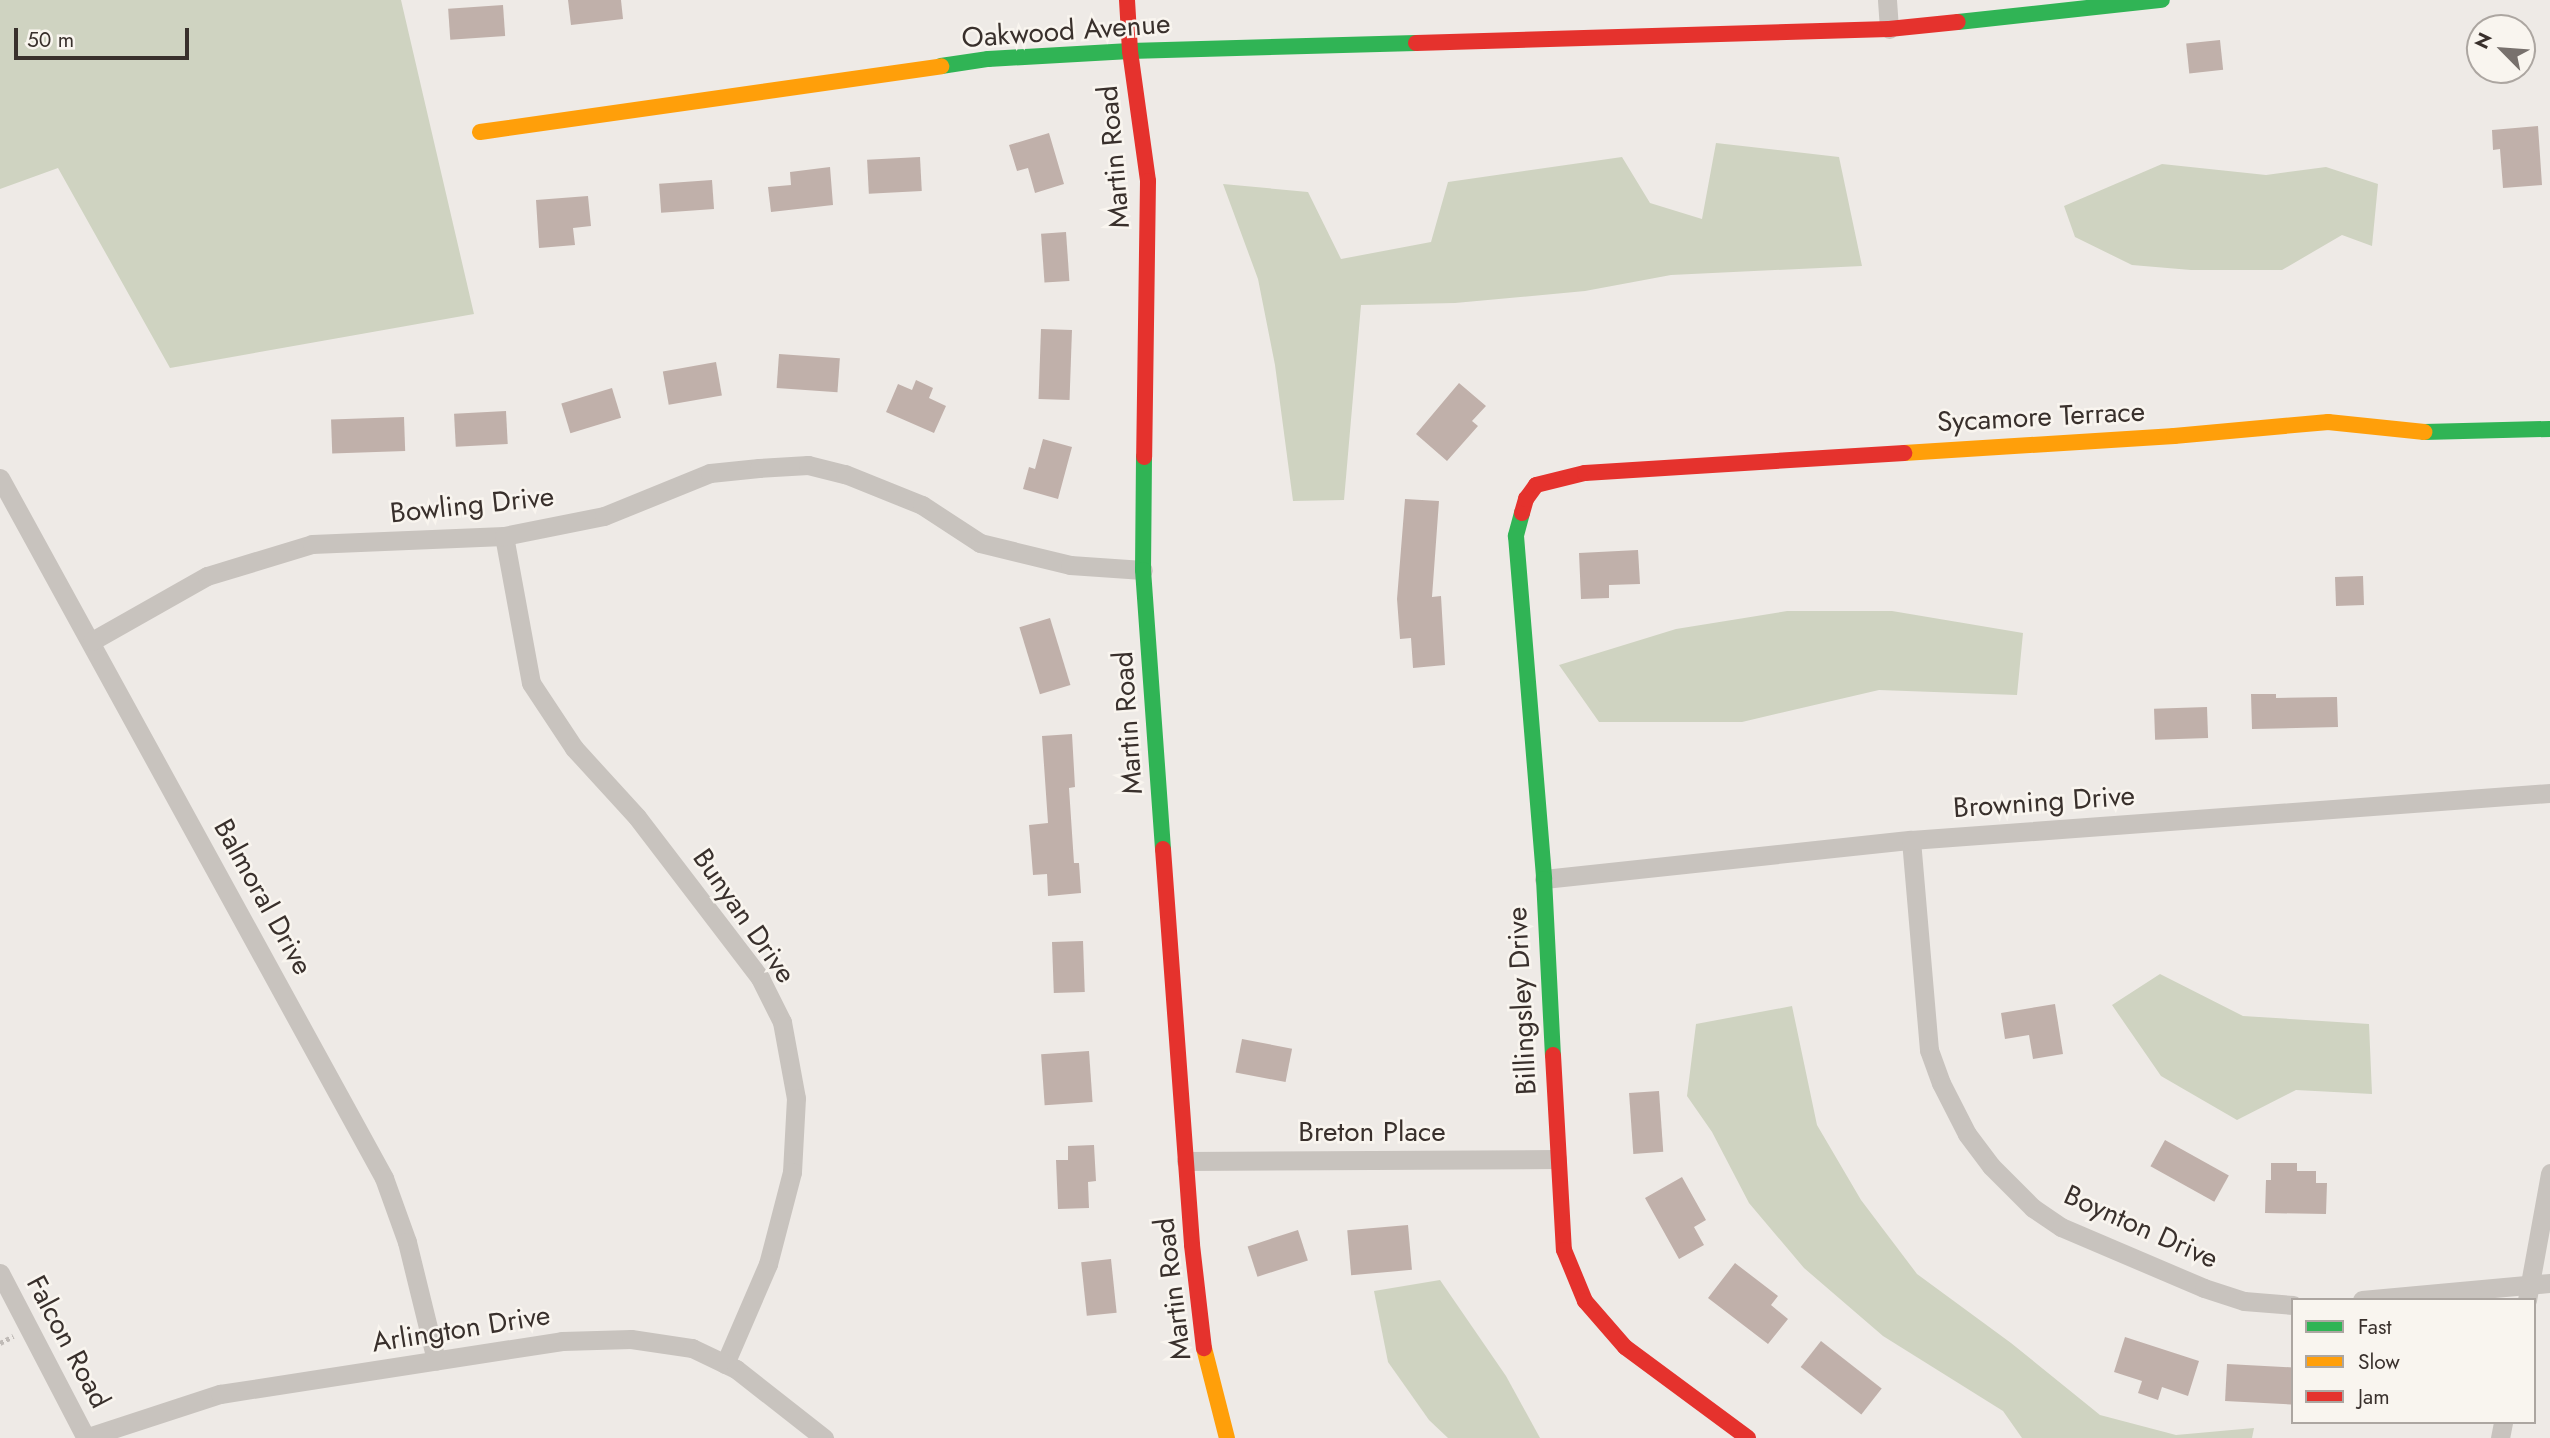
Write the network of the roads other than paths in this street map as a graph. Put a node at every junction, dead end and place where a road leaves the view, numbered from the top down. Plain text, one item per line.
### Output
1 (1127, 0) edge
2 (1887, 0) edge
3 (2162, 0) edge
4 (1889, 29) junction
5 (1130, 51) junction
6 (480, 132) dead end
7 (2550, 429) edge
8 (0, 478) edge
9 (1536, 485) joint
10 (504, 536) junction
11 (1143, 570) junction
12 (92, 641) junction
13 (2550, 793) edge
14 (1911, 840) junction
15 (1544, 879) junction
16 (1557, 1159) junction
17 (1186, 1161) junction
18 (2550, 1173) edge
19 (0, 1273) edge
20 (2550, 1283) edge
21 (2528, 1291) edge
22 (2399, 1298) edge
23 (2291, 1305) edge
24 (436, 1360) junction
25 (725, 1364) junction
26 (85, 1438) edge
27 (824, 1438) edge
28 (1227, 1438) edge
29 (1748, 1438) edge

1 - 5 street, Martin Road
2 - 4 street
3 - 4 street, Oakwood Avenue
4 - 5 street, Oakwood Avenue
5 - 6 street, Oakwood Avenue
5 - 11 street, Martin Road
7 - 9 street, Sycamore Terrace
8 - 12 street, Balmoral Drive
9 - 15 street, Billingsley Drive
10 - 11 street, Bowling Drive
10 - 12 street, Bowling Drive
10 - 25 street, Bunyan Drive
11 - 17 street, Martin Road
12 - 24 street, Balmoral Drive
13 - 14 street, Browning Drive
14 - 15 street, Browning Drive
14 - 23 street, Boynton Drive
15 - 16 street, Billingsley Drive
16 - 17 street, Breton Place
16 - 29 street, Billingsley Drive
17 - 28 street, Martin Road
18 - 21 street
19 - 26 street, Falcon Road
20 - 21 street
21 - 22 street
24 - 25 street, Arlington Drive
24 - 26 street, Arlington Drive
25 - 27 street, Arlington Drive

